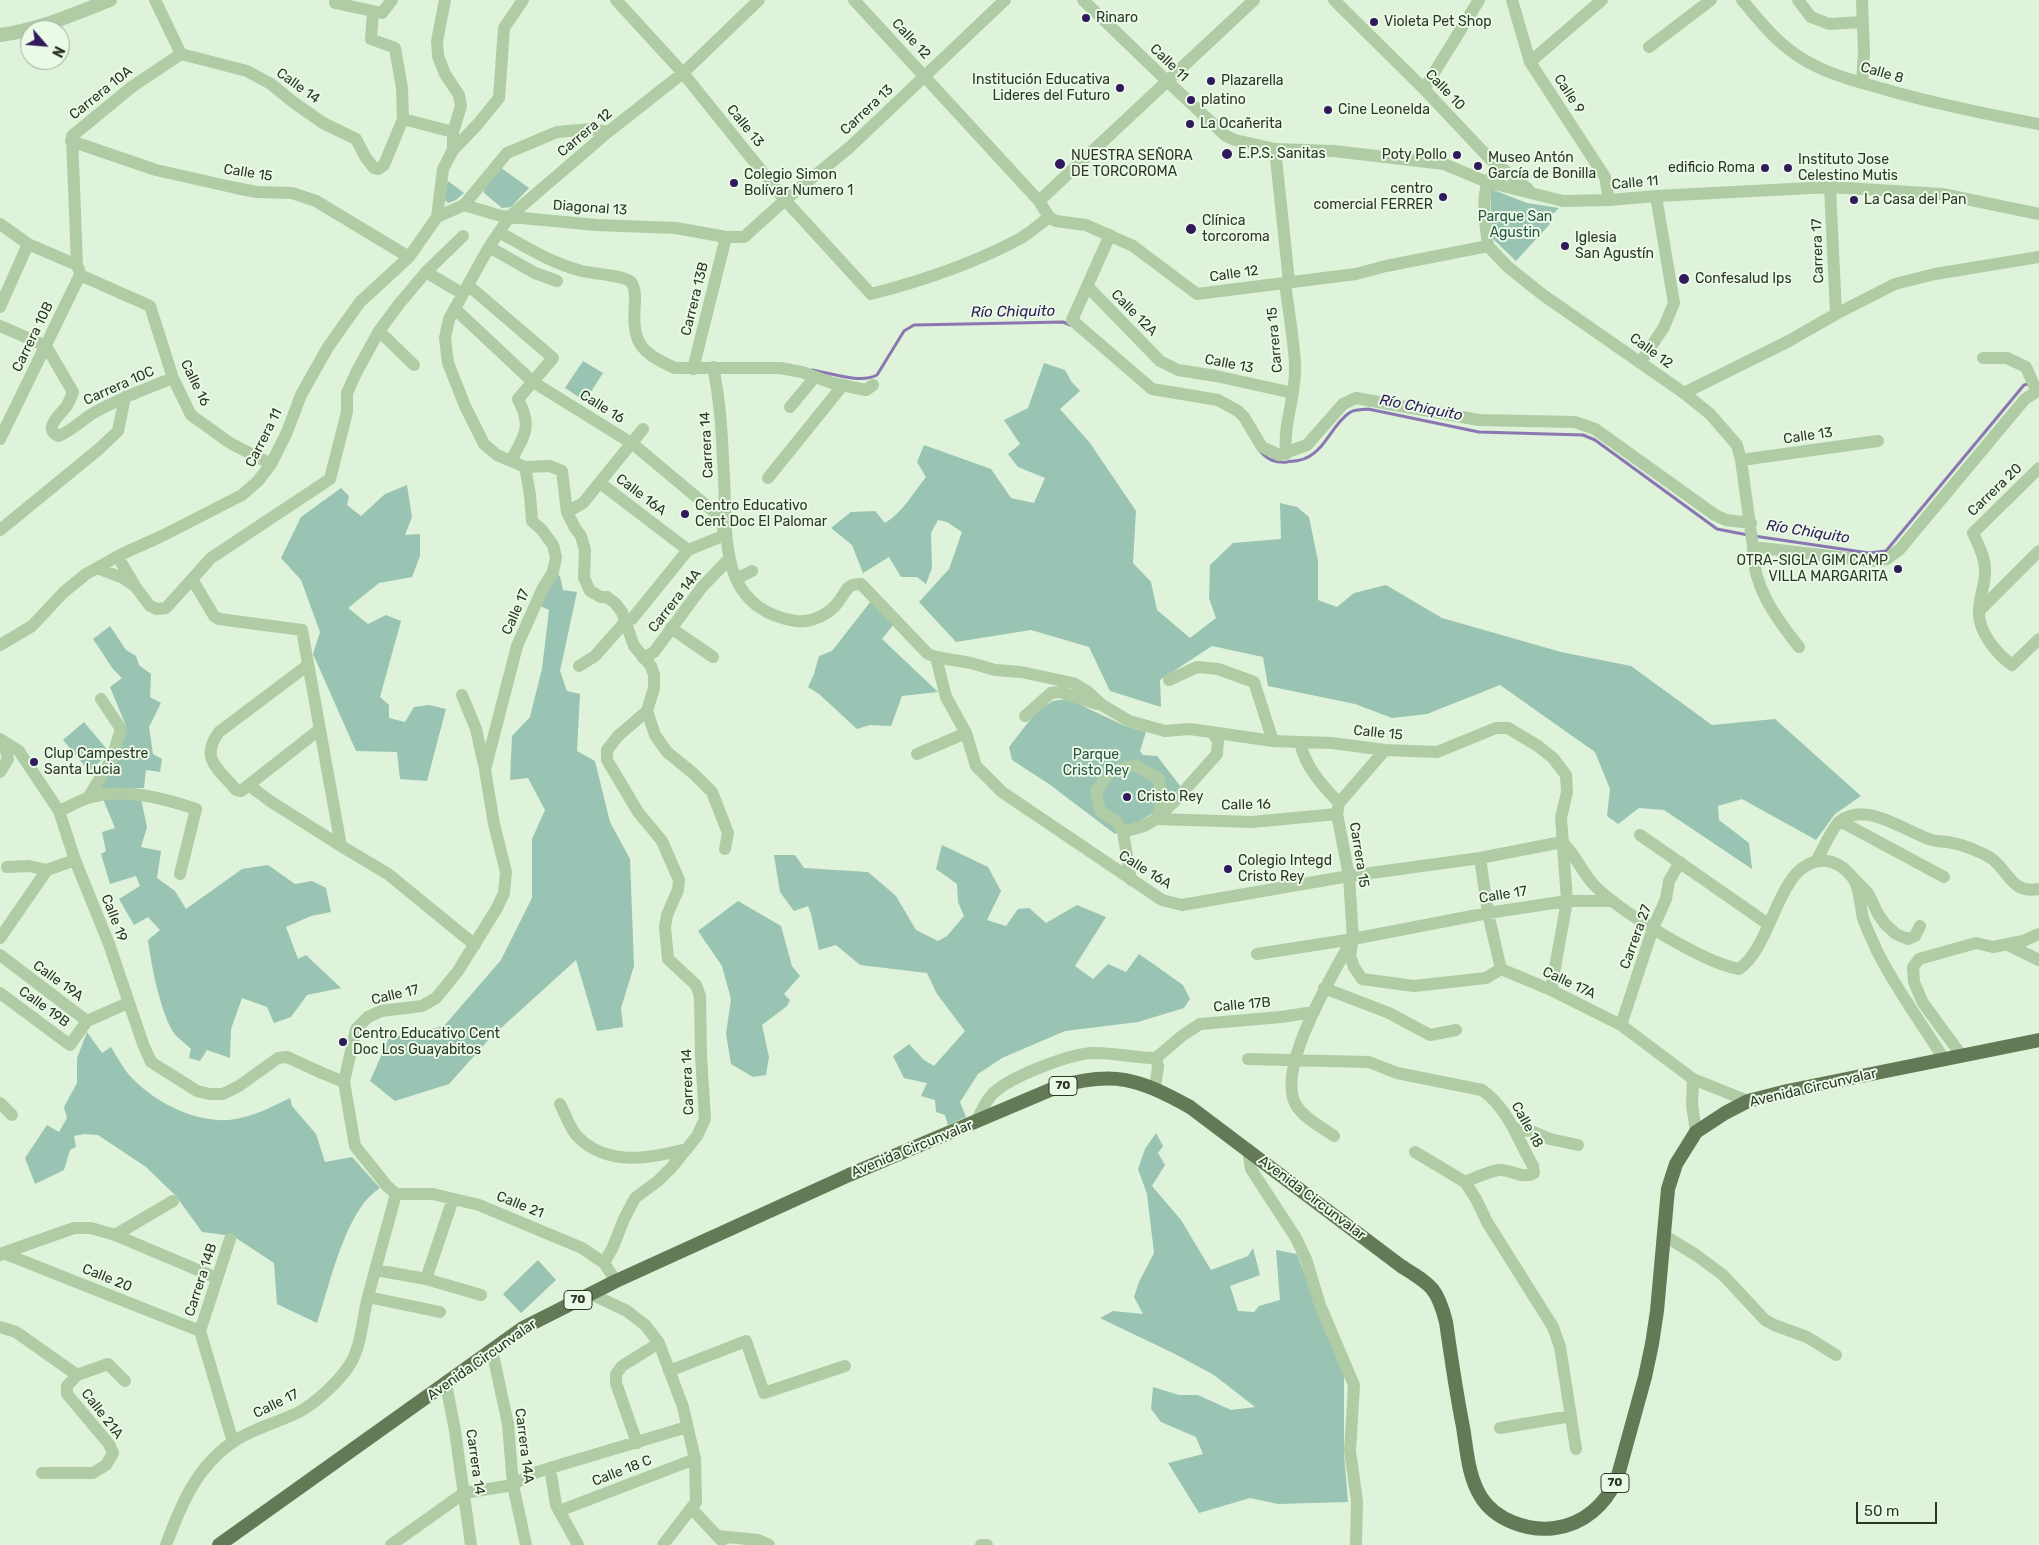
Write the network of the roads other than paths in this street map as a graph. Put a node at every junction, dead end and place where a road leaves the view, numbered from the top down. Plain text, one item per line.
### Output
1 (110, 0) edge
2 (155, 0) edge
3 (392, 0) edge
4 (445, 0) edge
5 (523, 0) edge
6 (616, 0) edge
7 (759, 0) edge
8 (854, 0) edge
9 (1005, 0) edge
10 (1083, 0) edge
11 (1254, 0) edge
12 (1334, 0) edge
13 (1479, 0) edge
14 (1512, 0) edge
15 (1602, 0) edge
16 (1710, 0) edge
17 (1742, 0) edge
18 (1798, 0) edge
19 (1862, 0) edge
20 (335, 2) edge
21 (361, 4) edge
22 (373, 12) junction
23 (1862, 22) junction
24 (0, 35) edge
25 (1648, 46) dead end
26 (181, 54) junction
27 (1530, 62) junction
28 (682, 73) junction
29 (925, 76) junction
30 (1168, 82) junction
31 (1862, 83) junction
32 (1424, 89) junction
33 (403, 120) junction
34 (2039, 124) edge
35 (452, 132) junction
36 (608, 132) junction
37 (72, 141) junction
38 (1275, 149) junction
39 (453, 150) junction
40 (1500, 168) junction
41 (1487, 182) junction
42 (1830, 187) junction
43 (1539, 196) junction
44 (1656, 196) junction
45 (785, 200) junction
46 (1609, 200) junction
47 (1039, 202) junction
48 (464, 205) junction
49 (2039, 214) edge
50 (510, 216) junction
51 (437, 218) junction
52 (1049, 218) junction
53 (0, 224) edge
54 (499, 232) junction
55 (1110, 235) junction
56 (463, 236) dead end
57 (726, 237) junction
58 (744, 237) joint
59 (28, 244) junction
60 (1488, 246) junction
61 (489, 247) junction
62 (409, 257) junction
63 (2039, 257) edge
64 (78, 270) junction
65 (426, 272) junction
66 (557, 281) dead end
67 (1287, 282) junction
68 (1086, 286) junction
69 (466, 290) junction
70 (0, 307) edge
71 (455, 310) junction
72 (1836, 314) junction
73 (0, 326) edge
74 (379, 331) junction
75 (46, 346) junction
76 (1983, 358) dead end
77 (1160, 361) joint
78 (1640, 363) junction
79 (414, 366) dead end
80 (713, 368) junction
81 (693, 369) junction
82 (815, 377) junction
83 (173, 378) junction
84 (534, 382) junction
85 (842, 385) junction
86 (873, 385) dead end
87 (2037, 389) edge
88 (1293, 393) junction
89 (1684, 393) junction
90 (125, 397) junction
91 (790, 406) dead end
92 (643, 429) dead end
93 (0, 439) edge
94 (1878, 440) dead end
95 (633, 444) junction
96 (1286, 454) junction
97 (511, 460) junction
98 (1742, 460) junction
99 (271, 464) junction
100 (525, 467) junction
101 (2039, 468) edge
102 (768, 478) dead end
103 (600, 483) junction
104 (567, 512) junction
105 (0, 530) edge
106 (726, 535) junction
107 (1752, 535) junction
108 (688, 550) junction
109 (2039, 551) edge
110 (728, 560) junction
111 (122, 564) dead end
112 (97, 568) junction
113 (752, 572) dead end
114 (192, 579) junction
115 (736, 579) junction
116 (135, 586) junction
117 (1979, 611) junction
118 (625, 622) junction
119 (671, 628) junction
120 (2039, 639) edge
121 (0, 645) edge
122 (1799, 647) dead end
123 (713, 657) dead end
124 (936, 657) junction
125 (643, 658) junction
126 (308, 665) junction
127 (579, 666) dead end
128 (1170, 680) dead end
129 (462, 695) dead end
130 (101, 699) dead end
131 (1102, 705) junction
132 (646, 711) junction
133 (1025, 716) dead end
134 (320, 729) junction
135 (966, 733) junction
136 (1214, 733) junction
137 (2, 740) edge
138 (1273, 741) junction
139 (1300, 742) junction
140 (1385, 750) junction
141 (917, 754) dead end
142 (485, 770) junction
143 (0, 772) edge
144 (250, 786) junction
145 (88, 798) junction
146 (1338, 809) junction
147 (59, 811) junction
148 (1156, 819) junction
149 (1840, 821) junction
150 (1123, 832) junction
151 (1640, 835) dead end
152 (1562, 842) junction
153 (341, 846) junction
154 (724, 849) dead end
155 (1480, 858) junction
156 (75, 860) junction
157 (1817, 860) junction
158 (1680, 862) junction
159 (7, 867) dead end
160 (47, 870) junction
161 (180, 874) dead end
162 (1349, 876) junction
163 (1944, 877) dead end
164 (1854, 879) junction
165 (1131, 880) junction
166 (2039, 889) edge
167 (1567, 900) junction
168 (1613, 901) junction
169 (1488, 913) junction
170 (1768, 924) junction
171 (1920, 926) dead end
172 (1653, 928) junction
173 (2039, 934) edge
174 (0, 938) edge
175 (1353, 939) junction
176 (475, 945) junction
177 (2008, 945) junction
178 (1257, 954) dead end
179 (0, 955) edge
180 (2039, 960) edge
181 (1502, 969) junction
182 (1324, 988) junction
183 (1551, 990) junction
184 (0, 993) edge
185 (128, 1003) junction
186 (1314, 1012) junction
187 (87, 1021) junction
188 (1621, 1025) junction
189 (1456, 1030) dead end
190 (2039, 1040) edge
191 (1962, 1056) junction
192 (1156, 1058) junction
193 (1248, 1059) dead end
194 (1944, 1059) junction
195 (1294, 1060) junction
196 (1693, 1079) junction
197 (344, 1082) junction
198 (1155, 1089) junction
199 (1748, 1101) junction
200 (0, 1103) edge
201 (560, 1104) dead end
202 (12, 1115) dead end
203 (975, 1123) junction
204 (1515, 1129) junction
205 (1696, 1132) junction
206 (1334, 1136) dead end
207 (1578, 1145) dead end
208 (687, 1149) junction
209 (1248, 1150) junction
210 (1415, 1152) dead end
211 (1466, 1182) junction
212 (396, 1194) junction
213 (453, 1199) junction
214 (173, 1201) dead end
215 (115, 1235) junction
216 (1663, 1236) junction
217 (230, 1239) dead end
218 (1, 1254) edge
219 (604, 1263) junction
220 (376, 1270) junction
221 (217, 1278) junction
222 (426, 1279) junction
223 (616, 1281) junction
224 (591, 1294) junction
225 (481, 1295) dead end
226 (368, 1297) junction
227 (440, 1312) dead end
228 (0, 1327) edge
229 (200, 1331) junction
230 (659, 1343) junction
231 (492, 1350) junction
232 (1836, 1355) dead end
233 (845, 1366) dead end
234 (670, 1371) junction
235 (77, 1375) junction
236 (125, 1381) dead end
237 (446, 1384) junction
238 (1571, 1416) junction
239 (687, 1427) junction
240 (1500, 1428) dead end
241 (233, 1442) junction
242 (637, 1443) junction
243 (1576, 1449) dead end
244 (695, 1459) junction
245 (550, 1468) junction
246 (42, 1473) dead end
247 (513, 1485) junction
248 (464, 1492) junction
249 (694, 1505) junction
250 (559, 1511) junction
251 (723, 1542) edge
252 (166, 1545) edge
253 (219, 1545) edge
254 (390, 1545) edge
255 (471, 1545) edge
256 (526, 1545) edge
257 (578, 1545) edge
258 (663, 1545) edge
259 (769, 1545) edge
260 (982, 1545) edge
261 (987, 1545) edge
262 (1356, 1545) edge

1 - 24 street
2 - 26 street
3 - 22 street
4 - 35 street
5 - 39 street, Carrera 11
6 - 28 street, Calle 13
7 - 28 street, Carrera 12
8 - 29 street, Calle 12
9 - 29 street, Carrera 13
10 - 30 street, Calle 11
11 - 30 street
12 - 32 street, Calle 10
13 - 32 street
14 - 27 street, Calle 9
15 - 27 street
16 - 25 street
17 - 31 street, Calle 8
18 - 23 street
19 - 23 street
20 - 21 street
21 - 22 street
22 - 33 street
23 - 31 street
26 - 33 street, Calle 14
26 - 37 street, Carrera 10A
27 - 46 street, Calle 9
28 - 36 street, Carrera 12
28 - 45 street, Calle 13
29 - 45 street, Carrera 13
29 - 47 street, Calle 12
30 - 38 street, Calle 11
30 - 47 street
31 - 34 street, Calle 8
32 - 40 street, Calle 10
33 - 35 street
35 - 39 street, Carrera 11
36 - 48 street
36 - 50 street, Carrera 12
37 - 62 street, Calle 15
37 - 64 street, Carrera 10A
38 - 41 street, Calle 11
38 - 67 street, Carrera 15
39 - 51 street, Carrera 11
40 - 41 street
40 - 43 street, Calle 10
41 - 43 street, Calle 11
41 - 60 street
42 - 44 street, Calle 11
42 - 49 street, Calle 11
42 - 72 street, Carrera 17
43 - 46 street, Calle 11
44 - 46 street, Calle 11
44 - 78 street
45 - 52 street, Calle 13
45 - 58 street, Carrera 13
47 - 52 street, Calle 12
48 - 50 street, Diagonal 13
48 - 51 street
50 - 54 street, Carrera 12
50 - 57 street, Diagonal 13
51 - 62 street, Carrera 11
52 - 55 street, Calle 12
53 - 59 street
54 - 61 street, Carrera 12
54 - 81 street
55 - 67 street, Calle 12
55 - 68 street
56 - 65 street
57 - 58 street, Diagonal 13
57 - 81 street, Carrera 13B
59 - 64 street
59 - 70 street
60 - 67 street, Calle 12
60 - 78 street, Calle 12
61 - 66 street
61 - 69 street, Carrera 12
62 - 99 street, Carrera 11
63 - 72 street
64 - 75 street, Carrera 10B
64 - 83 street, Calle 16
65 - 69 street
65 - 74 street
67 - 88 street, Carrera 15
68 - 77 street, Calle 12A
68 - 96 street
69 - 71 street, Carrera 12
69 - 84 street
71 - 84 street, Calle 16
71 - 97 street
72 - 89 street
73 - 75 street
74 - 79 street
74 - 114 street
75 - 90 street, Carrera 10C
75 - 93 street, Carrera 10B
76 - 87 street
77 - 88 street, Calle 13
78 - 89 street, Calle 12
80 - 81 street
80 - 82 street
80 - 106 street, Carrera 14
82 - 85 street
82 - 91 street
83 - 90 street, Carrera 10C
83 - 99 street, Calle 16
84 - 95 street, Calle 16
84 - 97 street
85 - 86 street
85 - 102 street
87 - 107 street
88 - 96 street, Carrera 15
89 - 98 street, Calle 12
90 - 105 street
92 - 95 street
94 - 98 street, Calle 13
95 - 103 street
95 - 106 street, Calle 16
96 - 107 street
97 - 100 street
98 - 107 street
99 - 112 street, Carrera 11
100 - 104 street
100 - 142 street, Calle 17
101 - 117 street, Carrera 20
103 - 104 street
103 - 108 street, Calle 16A
104 - 118 street
106 - 108 street
106 - 110 street, Carrera 14
107 - 122 street
108 - 118 street
109 - 117 street
110 - 115 street, Carrera 14
110 - 119 street, Carrera 14A
111 - 116 street
112 - 116 street
112 - 121 street, Carrera 11
113 - 115 street
114 - 116 street
114 - 126 street
115 - 124 street, Carrera 14
117 - 120 street
118 - 125 street
118 - 127 street
119 - 123 street
119 - 125 street, Carrera 14A
124 - 131 street
124 - 135 street, Calle 16A
125 - 132 street
126 - 134 street
126 - 144 street
128 - 138 street
129 - 142 street
130 - 145 street
131 - 133 street
131 - 136 street, Calle 15
132 - 154 street
132 - 208 street, Carrera 14
134 - 144 street
134 - 153 street
135 - 141 street
135 - 165 street, Calle 16A
136 - 138 street, Calle 15
136 - 148 street
137 - 143 street
137 - 147 street, Calle 19
138 - 139 street, Calle 15
139 - 140 street, Calle 15
139 - 146 street
140 - 146 street
140 - 152 street, Calle 15
142 - 176 street, Calle 17
144 - 153 street
145 - 147 street
145 - 161 street
146 - 148 street, Calle 16
146 - 162 street, Carrera 15
147 - 156 street, Calle 19
148 - 150 street
148 - 150 street
149 - 157 street
149 - 163 street
149 - 166 street
150 - 165 street
151 - 158 street
152 - 155 street, Calle 16A
152 - 167 street, Calle 15
152 - 168 street
153 - 176 street
155 - 162 street, Calle 16A
155 - 169 street
156 - 160 street
156 - 185 street, Calle 19
157 - 164 street
157 - 170 street
158 - 170 street
158 - 172 street, Carrera 27
159 - 160 street
160 - 174 street
162 - 165 street, Calle 16A
162 - 175 street, Carrera 15
164 - 171 street
164 - 194 street
167 - 168 street, Calle 17
167 - 169 street, Calle 17
167 - 183 street, Calle 15
168 - 172 street
169 - 175 street, Calle 17
169 - 181 street
170 - 172 street
172 - 188 street, Carrera 27
173 - 177 street
175 - 178 street, Calle 17
175 - 181 street, Carrera 15
175 - 182 street
176 - 197 street, Calle 17
177 - 180 street
177 - 191 street
179 - 187 street, Calle 19A
181 - 183 street, Calle 17A
182 - 186 street
182 - 189 street
183 - 188 street, Calle 17A
184 - 187 street, Calle 19B
185 - 187 street, Calle 19A
185 - 197 street, Calle 19
186 - 192 street, Calle 17B
186 - 195 street
188 - 196 street, Calle 17A
190 - 191 main road, Avenida Circunvalar / 70
191 - 194 main road, Avenida Circunvalar / 70
192 - 198 street
192 - 203 street
193 - 195 street, Calle 18
194 - 199 main road, Avenida Circunvalar / 70
195 - 204 street, Calle 18
195 - 206 street
196 - 199 street, Calle 17A
196 - 205 street
197 - 212 street, Calle 17
198 - 203 main road, Avenida Circunvalar / 70
198 - 209 main road, Avenida Circunvalar / 70
199 - 205 main road, Avenida Circunvalar / 70
200 - 202 street
201 - 208 street
203 - 223 main road, Avenida Circunvalar / 70
204 - 207 street
204 - 211 street, Calle 18
205 - 216 main road, Avenida Circunvalar / 70
208 - 219 street, Carrera 14
209 - 216 main road, Avenida Circunvalar / 70
209 - 262 street
210 - 211 street
211 - 238 street
212 - 213 street, Calle 21
212 - 220 street, Calle 17
213 - 219 street, Calle 21
213 - 222 street
214 - 215 street
215 - 218 street
215 - 221 street
216 - 232 street
217 - 221 street, Carrera 14B
218 - 229 street, Calle 20
219 - 223 street, Calle 21
220 - 222 street
220 - 226 street, Calle 17
221 - 229 street, Carrera 14B
222 - 225 street
223 - 224 main road, Avenida Circunvalar / 70
224 - 230 street
224 - 231 main road, Avenida Circunvalar / 70
226 - 227 street
226 - 241 street, Calle 17
228 - 235 street
229 - 241 street
230 - 234 street
230 - 242 street
231 - 237 main road, Avenida Circunvalar / 70
231 - 247 street, Carrera 14A
233 - 234 street
234 - 239 street
235 - 236 street
235 - 246 street, Calle 21A
237 - 248 street, Carrera 14
237 - 253 main road, Avenida Circunvalar / 70
238 - 240 street
238 - 243 street
239 - 242 street
239 - 244 street
241 - 252 street, Calle 17
242 - 245 street
244 - 249 street
244 - 250 street, Calle 18 C
245 - 247 street
245 - 250 street
247 - 248 street
247 - 256 street, Carrera 14A
248 - 254 street
248 - 255 street, Carrera 14
249 - 251 street
249 - 258 street
250 - 257 street
251 - 259 street
260 - 261 street

